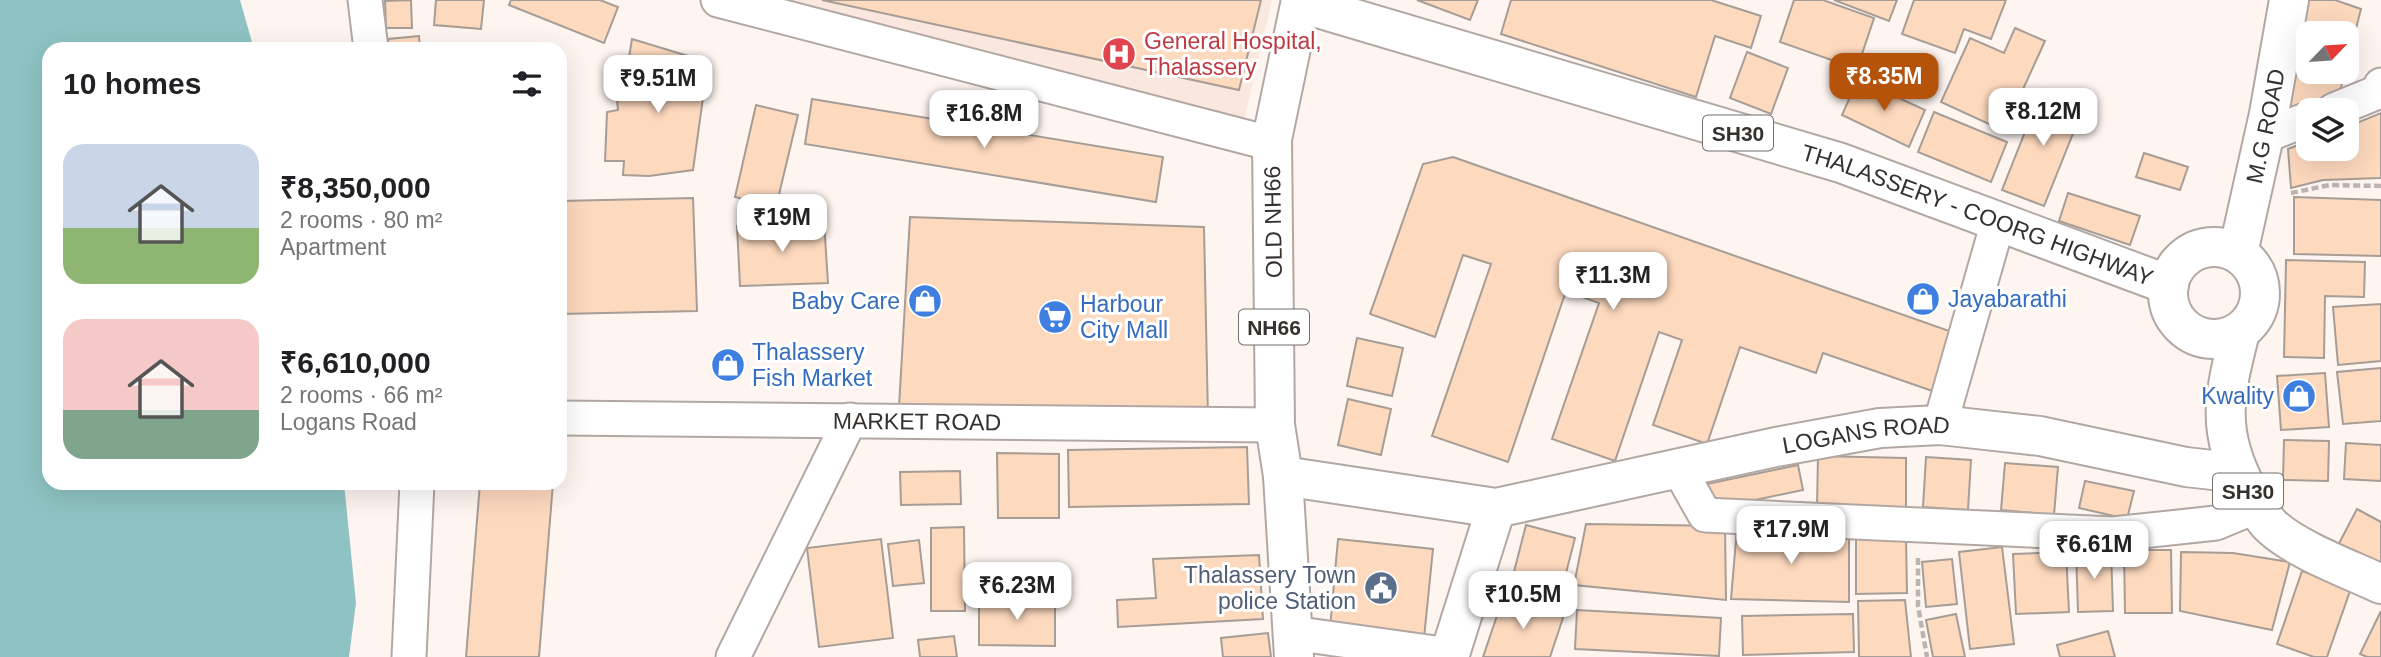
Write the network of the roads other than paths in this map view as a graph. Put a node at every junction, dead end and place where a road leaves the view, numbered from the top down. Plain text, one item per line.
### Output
1 (365, 0) edge
2 (718, 0) edge
3 (2289, 0) edge
4 (1301, 1) edge
5 (370, 42) edge
6 (2381, 85) edge
7 (2359, 100) edge
8 (2296, 124) edge
9 (2264, 136) junction
10 (1272, 139) junction
11 (1998, 222) junction
12 (2238, 253) junction
13 (2169, 285) junction
14 (2240, 332) junction
15 (567, 418) edge
16 (850, 420) junction
17 (1275, 425) junction
18 (1940, 425) junction
19 (1679, 469) junction
20 (2239, 474) junction
21 (1283, 476) junction
22 (417, 490) edge
23 (2257, 506) junction
24 (1496, 508) junction
25 (2381, 583) edge
26 (1293, 645) edge
27 (1449, 656) edge
28 (409, 657) edge
29 (733, 657) edge

1 - 5 street
2 - 10 street
3 - 9 main road, M.G ROAD
4 - 10 main road, OLD NH66 / NH66
4 - 11 main road, THALASSERY - COORG HIGHWAY / SH30
6 - 7 street
8 - 9 street
9 - 12 main road, M.G ROAD
10 - 17 main road, OLD NH66 / NH66
11 - 13 main road, THALASSERY - COORG HIGHWAY / SH30
11 - 18 street
12 - 13 main road
12 - 14 main road
13 - 14 main road
14 - 20 main road, SH30
15 - 16 street, MARKET ROAD
16 - 17 street, MARKET ROAD
16 - 29 street
17 - 21 main road, OLD NH66 / NH66
18 - 19 main road, LOGANS ROAD
18 - 20 main road, LOGANS ROAD
19 - 23 street
19 - 24 main road, LOGANS ROAD
20 - 23 main road, SH30
21 - 24 main road, LOGANS ROAD
21 - 26 main road, OLD NH66 / NH66
22 - 28 street
23 - 25 main road, SH30
24 - 27 main road
26 - 27 street

